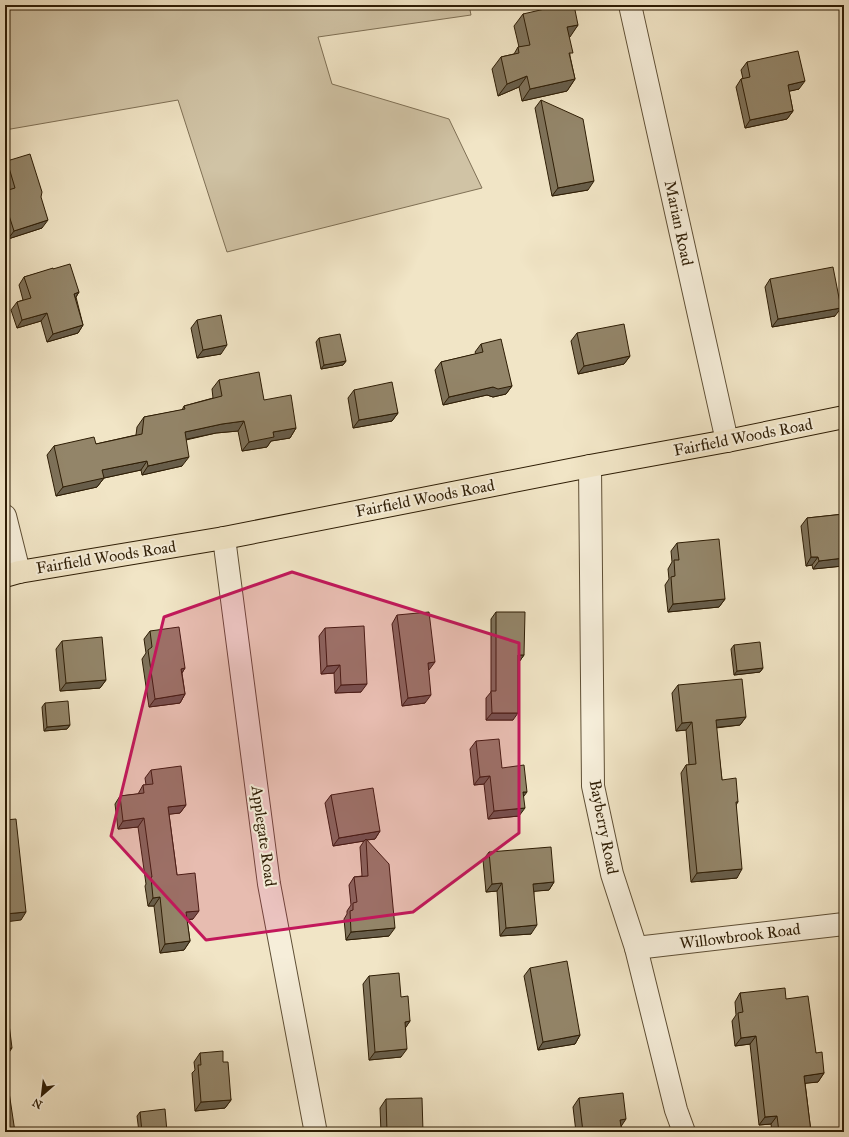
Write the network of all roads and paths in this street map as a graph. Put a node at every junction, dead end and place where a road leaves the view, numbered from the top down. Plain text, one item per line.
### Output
1 (630, 5) edge
2 (844, 417) edge
3 (727, 441) junction
4 (590, 466) junction
5 (5, 516) edge
6 (224, 538) junction
7 (12, 574) edge
8 (844, 924) edge
9 (636, 948) junction
10 (315, 1132) edge
11 (684, 1132) edge

1 - 3 street, Marian Road
2 - 3 main road, Fairfield Woods Road
3 - 4 main road, Fairfield Woods Road
4 - 6 main road, Fairfield Woods Road
4 - 9 street, Bayberry Road
5 - 7 street
6 - 7 main road, Fairfield Woods Road
6 - 10 street, Applegate Road
8 - 9 street, Willowbrook Road
9 - 11 street, Bayberry Road

